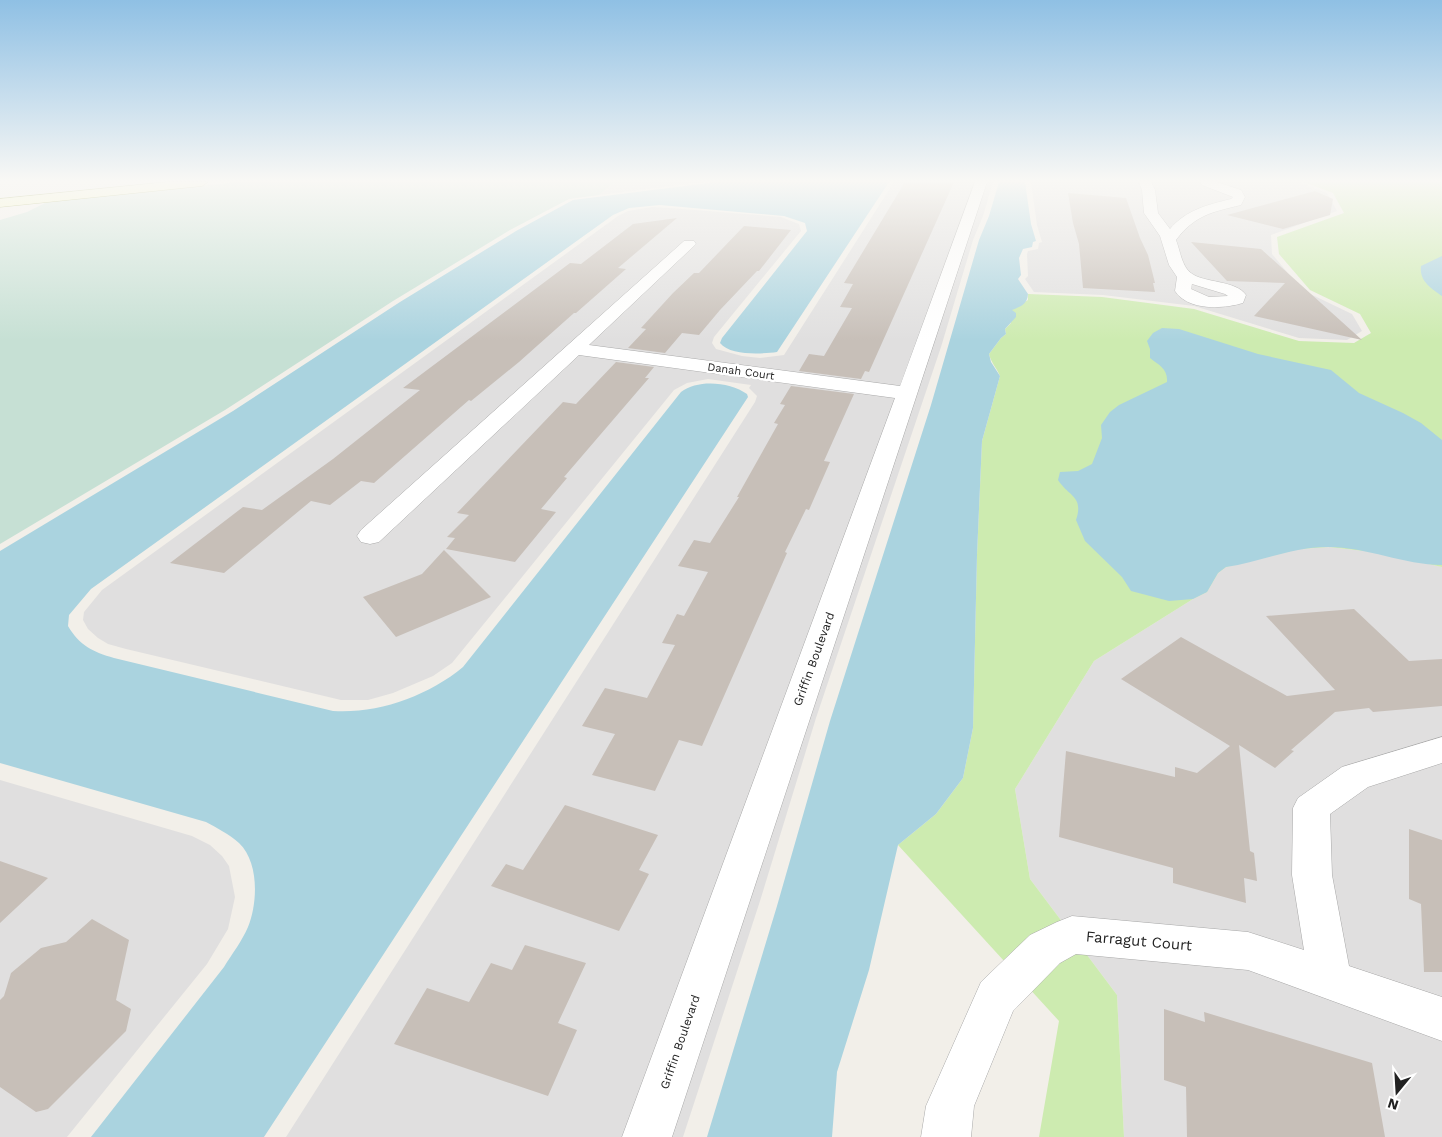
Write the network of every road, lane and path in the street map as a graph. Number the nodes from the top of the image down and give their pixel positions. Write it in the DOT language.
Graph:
graph roads {
  1 [pos="962,235"];
  2 [pos="1166,235"];
  3 [pos="1172,235"];
  4 [pos="1169,240"];
  5 [pos="689,244"];
  6 [pos="1185,277"];
  7 [pos="575,349"];
  8 [pos="907,393"];
  9 [pos="370,536"];
  10 [pos="1442,750"];
  11 [pos="1330,980"];
  12 [pos="1442,1019"];
  13 [pos="647,1137"];
  14 [pos="946,1137"];
  1 -- 8 [label="street, Griffin Boulevard"];
  2 -- 4 [label="street"];
  3 -- 4 [label="street"];
  4 -- 6 [label="street"];
  5 -- 7 [label="street"];
  7 -- 8 [label="street, Danah Court"];
  7 -- 9 [label="street"];
  8 -- 13 [label="street, Griffin Boulevard"];
  10 -- 11 [label="street"];
  11 -- 12 [label="street, Farragut Court"];
  11 -- 14 [label="street, Farragut Court"];
}
